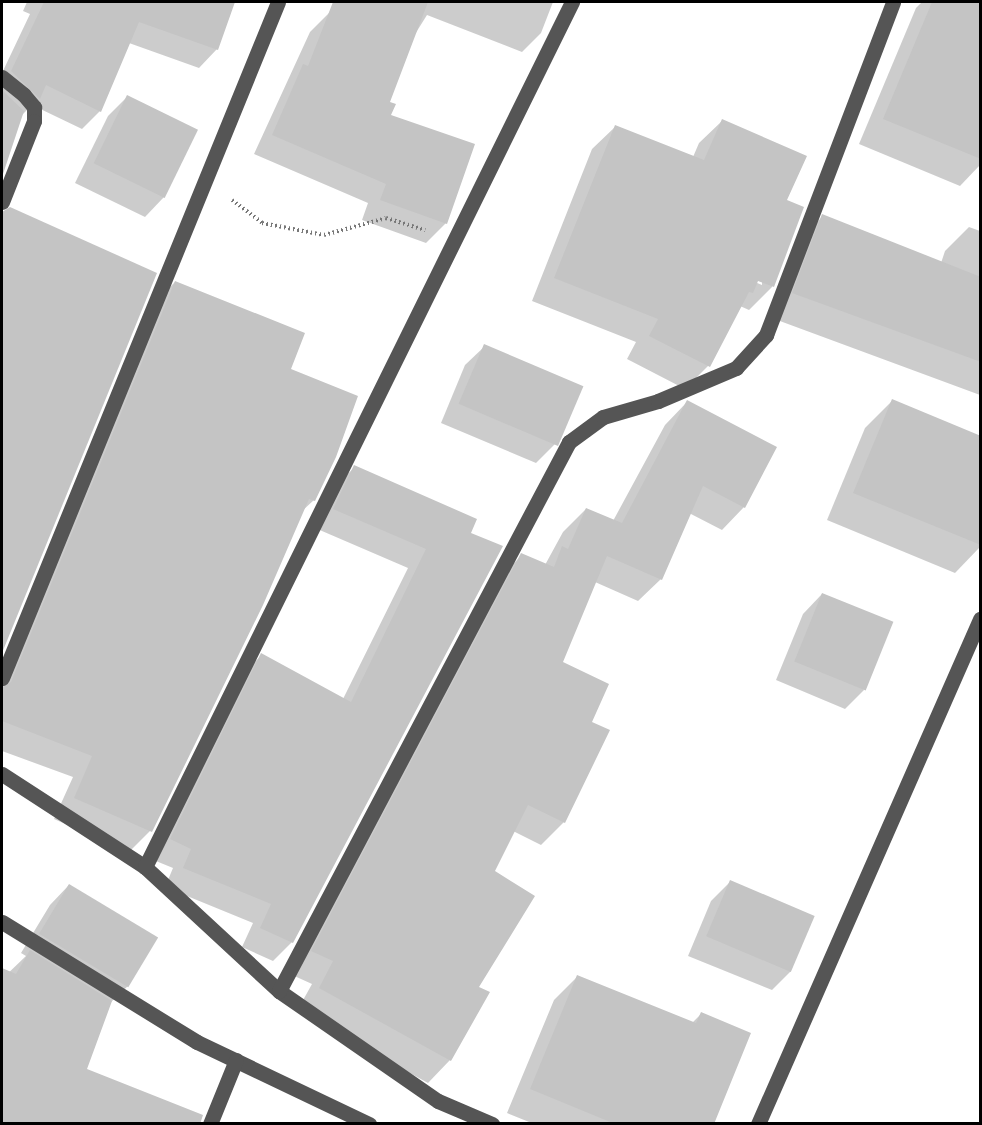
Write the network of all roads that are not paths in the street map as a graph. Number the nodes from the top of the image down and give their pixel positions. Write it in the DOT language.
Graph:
graph roads {
  1 [pos="278,2"];
  2 [pos="572,2"];
  3 [pos="894,2"];
  4 [pos="2,77"];
  5 [pos="2,202"];
  6 [pos="981,620"];
  7 [pos="2,678"];
  8 [pos="2,774"];
  9 [pos="145,867"];
  10 [pos="2,922"];
  11 [pos="279,991"];
  12 [pos="236,1060"];
  13 [pos="210,1124"];
  14 [pos="369,1124"];
  15 [pos="492,1124"];
  16 [pos="758,1124"];
  1 -- 7 [label="street"];
  2 -- 9 [label="street"];
  3 -- 11 [label="street"];
  4 -- 5 [label="street"];
  6 -- 16 [label="street"];
  8 -- 9 [label="street"];
  9 -- 11 [label="street"];
  10 -- 12 [label="street"];
  11 -- 15 [label="street"];
  12 -- 13 [label="street"];
  12 -- 14 [label="street"];
}
